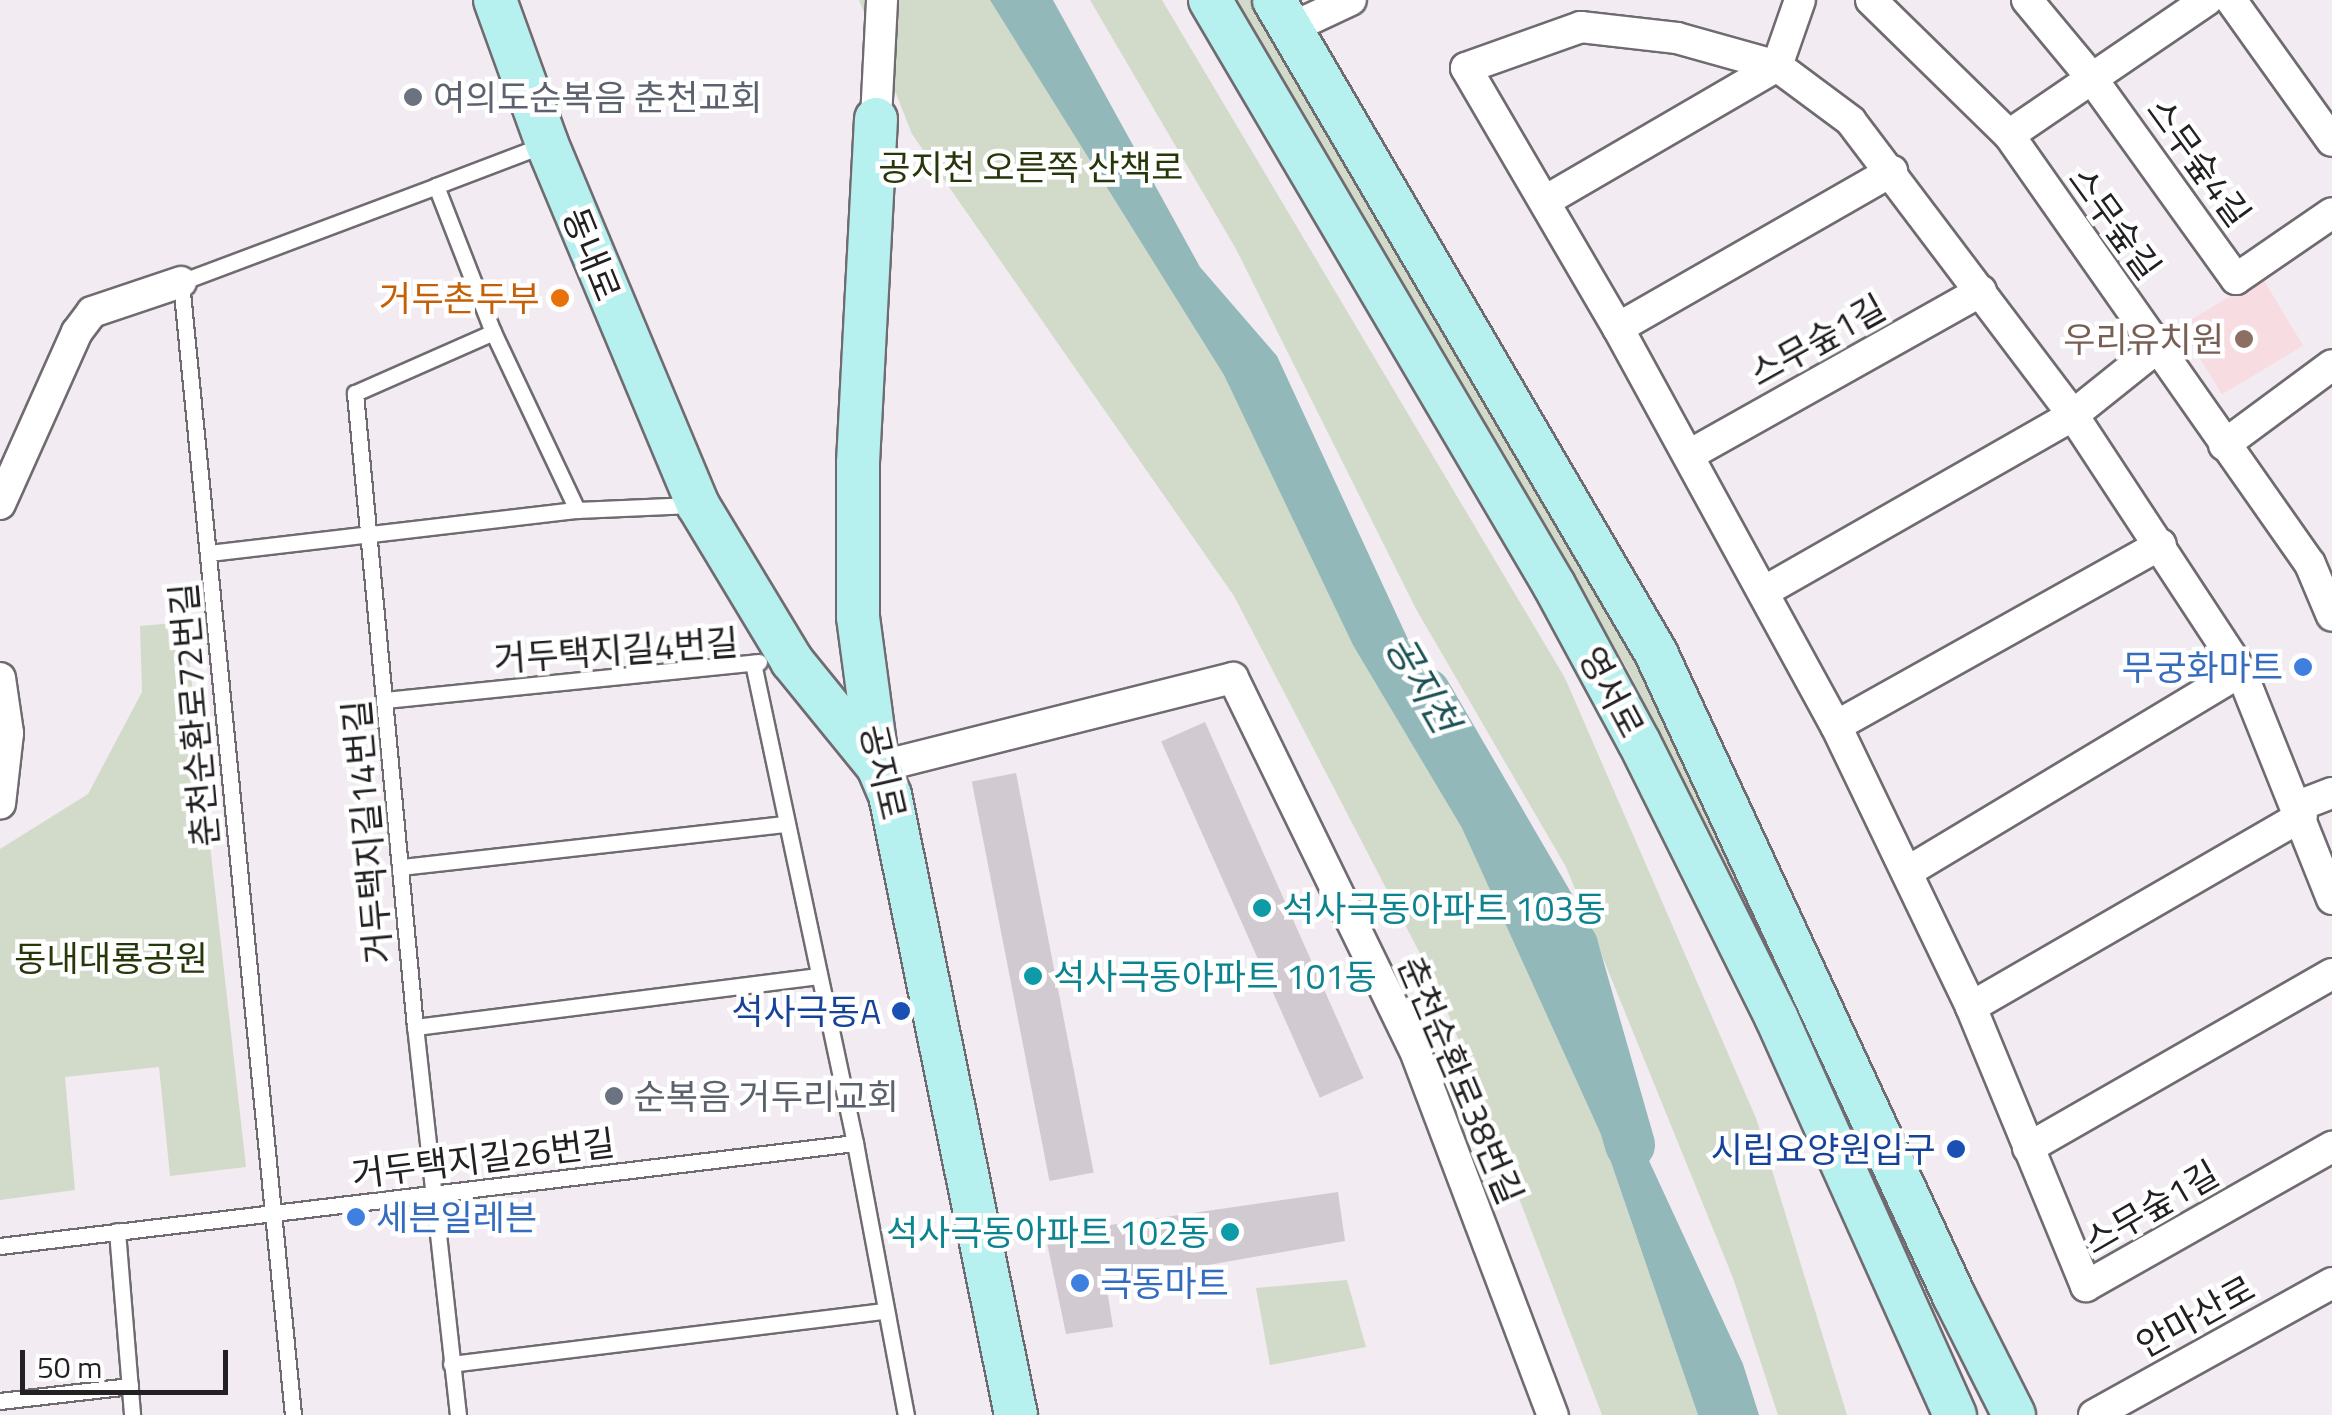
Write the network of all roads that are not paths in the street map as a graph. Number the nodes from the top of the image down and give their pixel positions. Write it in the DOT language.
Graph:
graph roads {
  1 [pos="494,0"];
  2 [pos="882,0"];
  3 [pos="1210,0"];
  4 [pos="1351,0"];
  5 [pos="1800,0"];
  6 [pos="1871,0"];
  7 [pos="2027,0"];
  8 [pos="2207,0"];
  9 [pos="2231,0"];
  10 [pos="1282,14"];
  11 [pos="1777,66"];
  12 [pos="2090,76"];
  13 [pos="876,119"];
  14 [pos="2009,136"];
  15 [pos="2332,141"];
  16 [pos="547,144"];
  17 [pos="1892,171"];
  18 [pos="436,186"];
  19 [pos="1546,200"];
  20 [pos="2332,213"];
  21 [pos="181,282"];
  22 [pos="1981,291"];
  23 [pos="1618,328"];
  24 [pos="494,332"];
  25 [pos="2158,348"];
  26 [pos="2332,365"];
  27 [pos="2073,415"];
  28 [pos="2224,445"];
  29 [pos="1689,455"];
  30 [pos="0,504"];
  31 [pos="698,504"];
  32 [pos="577,510"];
  33 [pos="367,533"];
  34 [pos="2161,544"];
  35 [pos="209,553"];
  36 [pos="2321,556"];
  37 [pos="1765,590"];
  38 [pos="2332,616"];
  39 [pos="772,662"];
  40 [pos="2241,670"];
  41 [pos="0,678"];
  42 [pos="385,700"];
  43 [pos="1836,726"];
  44 [pos="878,767"];
  45 [pos="2332,793"];
  46 [pos="0,804"];
  47 [pos="2300,811"];
  48 [pos="784,824"];
  49 [pos="401,867"];
  50 [pos="1907,872"];
  51 [pos="2332,899"];
  52 [pos="2332,974"];
  53 [pos="819,976"];
  54 [pos="1971,1006"];
  55 [pos="415,1026"];
  56 [pos="856,1143"];
  57 [pos="2332,1147"];
  58 [pos="2028,1148"];
  59 [pos="434,1195"];
  60 [pos="272,1211"];
  61 [pos="118,1231"];
  62 [pos="0,1246"];
  63 [pos="2332,1283"];
  64 [pos="1951,1289"];
  65 [pos="1902,1304"];
  66 [pos="883,1312"];
  67 [pos="451,1364"];
  68 [pos="130,1386"];
  69 [pos="0,1401"];
  70 [pos="132,1415"];
  71 [pos="293,1415"];
  72 [pos="458,1415"];
  73 [pos="906,1415"];
  74 [pos="1016,1415"];
  75 [pos="1553,1415"];
  76 [pos="1955,1415"];
  77 [pos="2014,1415"];
  78 [pos="2094,1415"];
  1 -- 16 [label="street, 동내로"];
  2 -- 13 [label="street"];
  3 -- 65 [label="street, 영서로"];
  4 -- 10 [label="street"];
  5 -- 11 [label="street"];
  6 -- 14 [label="street, 스무숲길"];
  7 -- 12 [label="street, 스무숲4길"];
  8 -- 12 [label="street"];
  9 -- 15 [label="street"];
  10 -- 64 [label="street, 영서로"];
  11 -- 17 [label="street, 스무숲1길"];
  11 -- 19 [label="street"];
  11 -- 19 [label="street, 스무숲1길"];
  12 -- 14 [label="street"];
  12 -- 20 [label="street, 스무숲4길"];
  13 -- 44 [label="street, 공지로"];
  14 -- 25 [label="street, 스무숲길"];
  16 -- 18 [label="lane"];
  16 -- 31 [label="street, 동내로"];
  17 -- 22 [label="street, 스무숲1길"];
  17 -- 23 [label="street"];
  18 -- 21 [label="lane"];
  18 -- 24 [label="lane"];
  19 -- 23 [label="street, 스무숲1길"];
  21 -- 30 [label="street"];
  21 -- 35 [label="lane, 춘천순환로72번길"];
  22 -- 27 [label="street, 스무숲1길"];
  22 -- 29 [label="street, 스무숲1길"];
  23 -- 29 [label="street, 스무숲1길"];
  24 -- 32 [label="lane"];
  24 -- 33 [label="lane, 거두택지길14번길"];
  25 -- 27 [label="street"];
  25 -- 28 [label="street, 스무숲길"];
  26 -- 28 [label="street"];
  27 -- 34 [label="street, 스무숲1길"];
  27 -- 37 [label="street"];
  28 -- 36 [label="street, 스무숲길"];
  29 -- 37 [label="street, 스무숲1길"];
  31 -- 32 [label="lane"];
  31 -- 39 [label="street, 동내로"];
  32 -- 33 [label="lane"];
  33 -- 35 [label="lane"];
  33 -- 42 [label="lane, 거두택지길14번길"];
  34 -- 40 [label="street, 스무숲1길"];
  34 -- 43 [label="street"];
  35 -- 60 [label="lane, 춘천순환로72번길"];
  36 -- 38 [label="street, 스무숲길"];
  37 -- 43 [label="street, 스무숲1길"];
  39 -- 42 [label="lane, 거두택지길4번길"];
  39 -- 44 [label="street, 동내로"];
  39 -- 48 [label="lane, 거두택지길4번길"];
  40 -- 47 [label="street, 스무숲1길"];
  40 -- 50 [label="street"];
  41 -- 46 [label="street"];
  42 -- 49 [label="lane, 거두택지길14번길"];
  43 -- 50 [label="street, 스무숲1길"];
  44 -- 74 [label="street, 공지로"];
  44 -- 75 [label="street, 춘천순환로38번길"];
  45 -- 47 [label="street"];
  47 -- 51 [label="street, 스무숲1길"];
  47 -- 54 [label="street"];
  48 -- 49 [label="lane"];
  48 -- 53 [label="lane, 거두택지길4번길"];
  49 -- 55 [label="lane, 거두택지길14번길"];
  50 -- 54 [label="street, 스무숲1길"];
  52 -- 58 [label="street"];
  53 -- 55 [label="lane"];
  53 -- 56 [label="lane, 거두택지길4번길"];
  54 -- 58 [label="street, 스무숲1길"];
  55 -- 59 [label="lane, 거두택지길14번길"];
  56 -- 59 [label="lane, 거두택지길26번길"];
  56 -- 66 [label="lane, 거두택지길4번길"];
  57 -- 58 [label="street, 스무숲1길"];
  59 -- 60 [label="lane, 거두택지길26번길"];
  59 -- 67 [label="lane, 거두택지길14번길"];
  60 -- 61 [label="lane, 거두택지길26번길"];
  60 -- 71 [label="lane, 춘천순환로72번길"];
  61 -- 62 [label="lane, 거두택지길26번길"];
  61 -- 68 [label="lane"];
  63 -- 78 [label="street, 안마산로"];
  64 -- 65 [label="street"];
  64 -- 77 [label="street, 영서로"];
  65 -- 76 [label="street, 영서로"];
  66 -- 67 [label="lane"];
  66 -- 73 [label="lane, 거두택지길4번길"];
  67 -- 72 [label="lane, 거두택지길14번길"];
  68 -- 69 [label="lane"];
  68 -- 70 [label="lane"];
}
